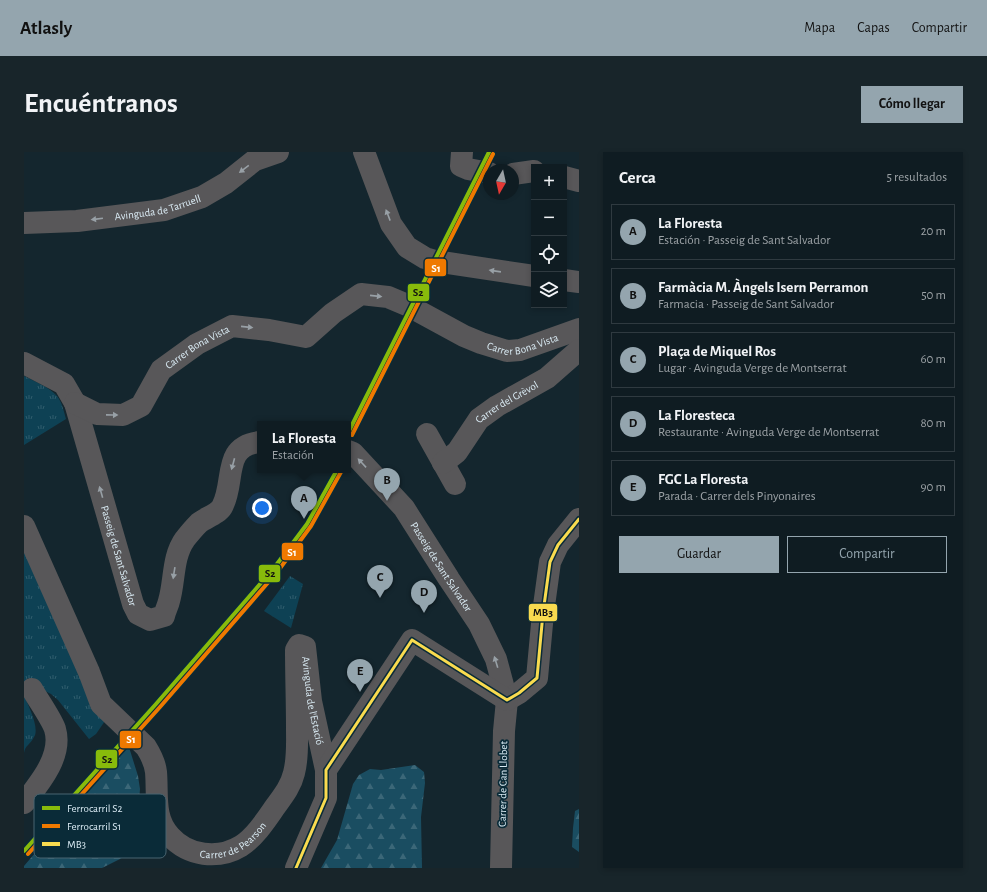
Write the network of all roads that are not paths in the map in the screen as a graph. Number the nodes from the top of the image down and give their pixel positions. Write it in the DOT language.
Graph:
graph roads {
  1 [pos="278,152"];
  2 [pos="364,152"];
  3 [pos="462,152"];
  4 [pos="531,171"];
  5 [pos="483,172"];
  6 [pos="519,173"];
  7 [pos="567,178"];
  8 [pos="579,181"];
  9 [pos="24,223"];
  10 [pos="531,276"];
  11 [pos="567,280"];
  12 [pos="579,282"];
  13 [pos="579,329"];
  14 [pos="579,350"];
  15 [pos="24,363"];
  16 [pos="76,403"];
  17 [pos="427,434"];
  18 [pos="257,443"];
  19 [pos="351,452"];
  20 [pos="443,463"];
  21 [pos="455,484"];
  22 [pos="579,519"];
  23 [pos="24,526"];
  24 [pos="305,647"];
  25 [pos="32,689"];
  26 [pos="507,700"];
  27 [pos="326,770"];
  28 [pos="157,794"];
  29 [pos="24,803"];
  30 [pos="166,831"];
  31 [pos="296,868"];
  32 [pos="501,868"];
  1 -- 9 [label="street, Avinguda de Tarruell, one-way"];
  10 -- 2 [label="street, one-way"];
  3 -- 5 [label="street"];
  4 -- 6 [label="street"];
  7 -- 8 [label="street"];
  11 -- 12 [label="street"];
  16 -- 13 [label="street, Carrer Bona Vista, one-way"];
  14 -- 20 [label="street, Carrer del Grèvol"];
  15 -- 16 [label="street"];
  18 -- 16 [label="street, Passeig de Sant Salvador, one-way"];
  17 -- 20 [label="street"];
  26 -- 19 [label="street, Passeig de Sant Salvador, one-way"];
  20 -- 21 [label="street"];
  22 -- 26 [label="street"];
  23 -- 28 [label="street, Carrer de Pearson"];
  24 -- 27 [label="street, Avinguda de l'Estació"];
  24 -- 30 [label="street, Carrer de Pearson"];
  25 -- 29 [label="street"];
  26 -- 27 [label="street"];
  26 -- 32 [label="street, Carrer de Can Llobet"];
  27 -- 31 [label="street, Avinguda de l'Estació"];
}
